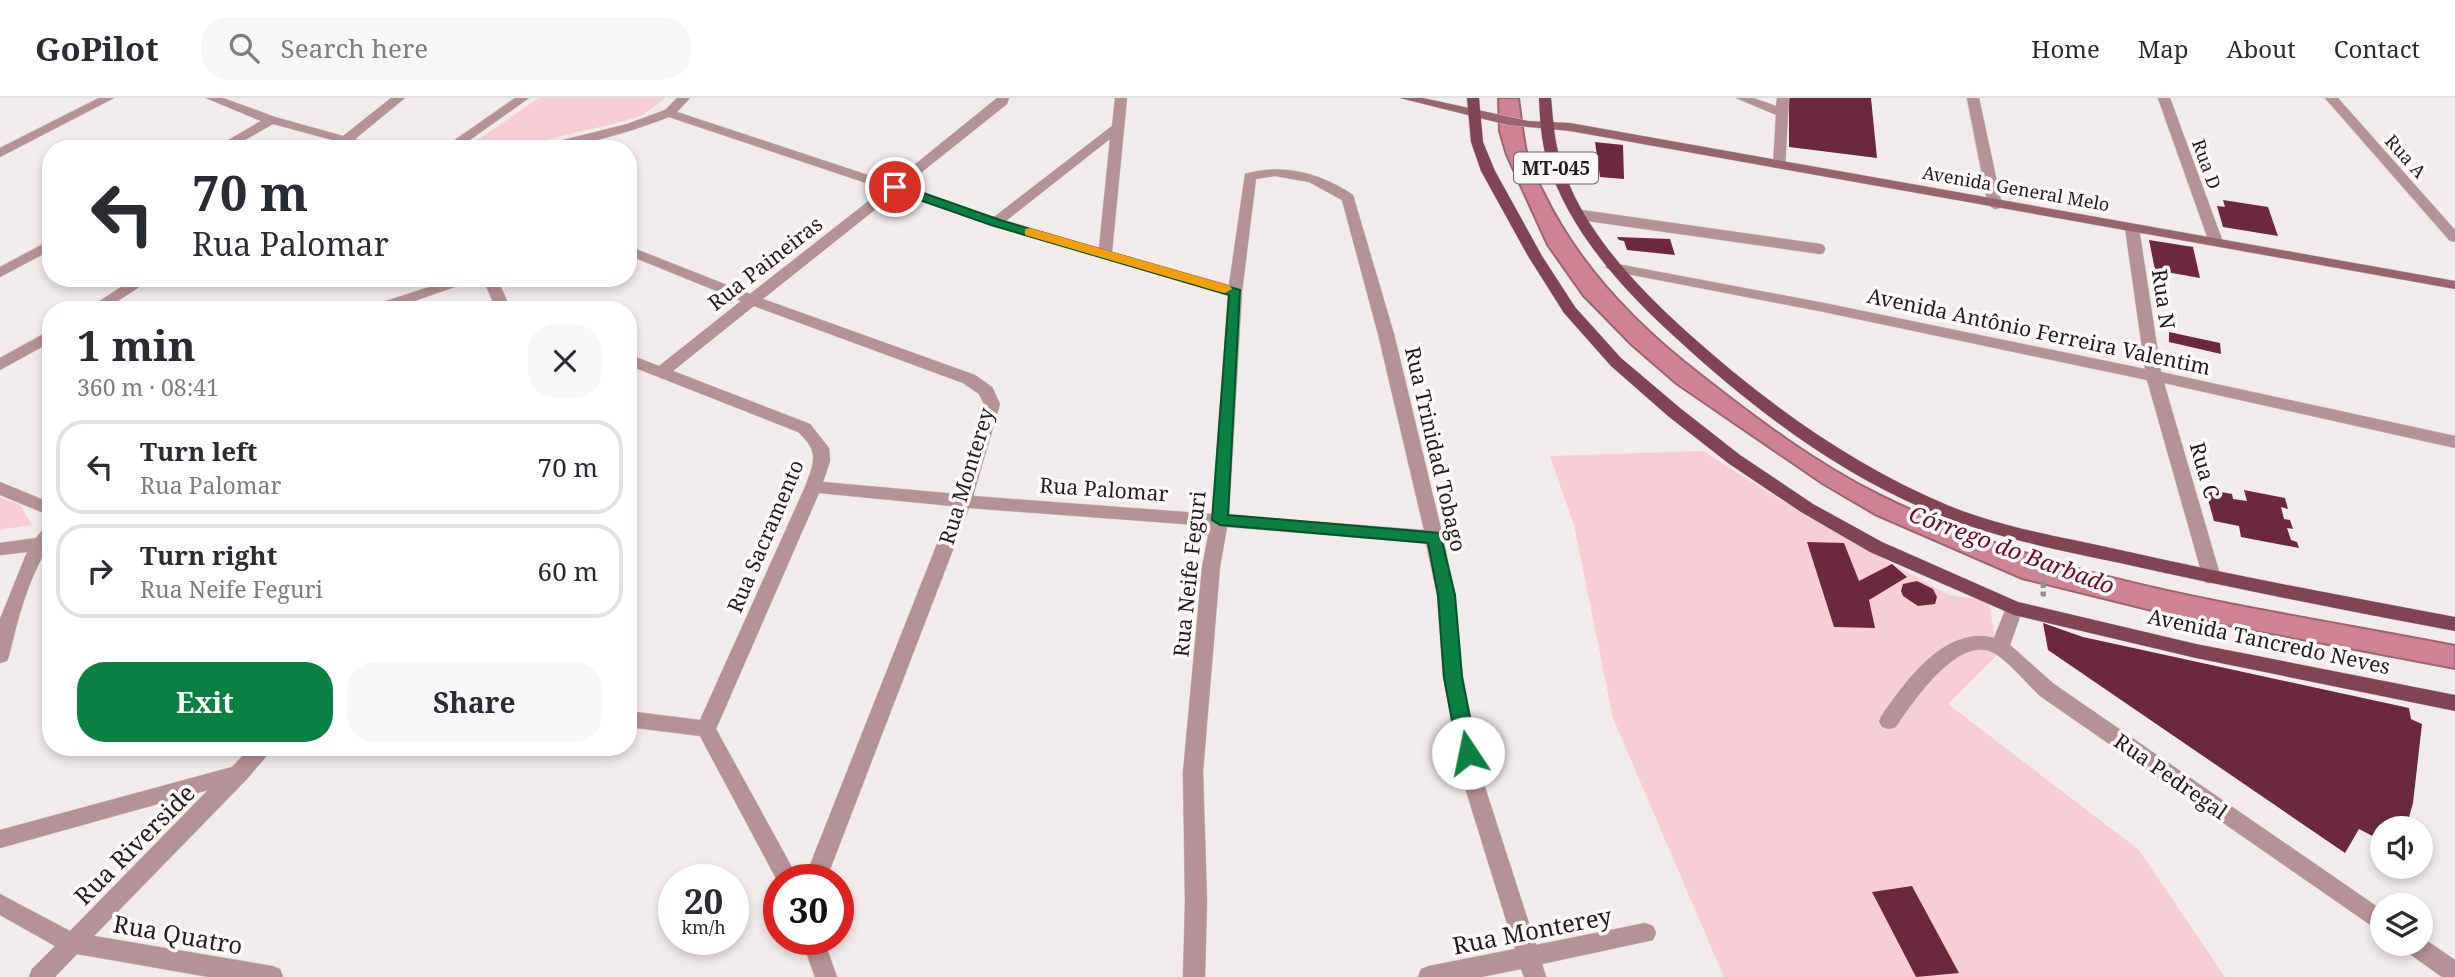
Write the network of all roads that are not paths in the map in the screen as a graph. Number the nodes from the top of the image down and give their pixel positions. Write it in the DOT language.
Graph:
graph roads {
  1 [pos="108,98"];
  2 [pos="212,98"];
  3 [pos="399,98"];
  4 [pos="523,98"];
  5 [pos="684,98"];
  6 [pos="1003,98"];
  7 [pos="1121,98"];
  8 [pos="1406,98"];
  9 [pos="1545,98"];
  10 [pos="1742,98"];
  11 [pos="1783,98"];
  12 [pos="1973,98"];
  13 [pos="2164,98"];
  14 [pos="2331,98"];
  15 [pos="1479,108"];
  16 [pos="669,113"];
  17 [pos="1783,113"];
  18 [pos="271,120"];
  19 [pos="1540,120"];
  20 [pos="1118,127"];
  21 [pos="346,138"];
  22 [pos="235,140"];
  23 [pos="352,140"];
  24 [pos="461,140"];
  25 [pos="573,140"];
  26 [pos="0,153"];
  27 [pos="1780,165"];
  28 [pos="1250,177"];
  29 [pos="895,187"];
  30 [pos="1995,205"];
  31 [pos="1581,215"];
  32 [pos="996,222"];
  33 [pos="2132,228"];
  34 [pos="2455,237"];
  35 [pos="2216,242"];
  36 [pos="42,249"];
  37 [pos="1819,249"];
  38 [pos="1105,253"];
  39 [pos="637,254"];
  40 [pos="1612,267"];
  41 [pos="0,273"];
  42 [pos="2455,285"];
  43 [pos="131,287"];
  44 [pos="445,287"];
  45 [pos="1235,292"];
  46 [pos="752,300"];
  47 [pos="108,301"];
  48 [pos="401,301"];
  49 [pos="42,340"];
  50 [pos="637,363"];
  51 [pos="0,365"];
  52 [pos="660,373"];
  53 [pos="2154,375"];
  54 [pos="2455,442"];
  55 [pos="813,486"];
  56 [pos="0,488"];
  57 [pos="962,501"];
  58 [pos="42,506"];
  59 [pos="1220,520"];
  60 [pos="1434,537"];
  61 [pos="42,540"];
  62 [pos="42,547"];
  63 [pos="0,549"];
  64 [pos="2212,578"];
  65 [pos="2014,608"];
  66 [pos="2455,624"];
  67 [pos="2000,647"];
  68 [pos="0,656"];
  69 [pos="2455,703"];
  70 [pos="637,720"];
  71 [pos="1889,721"];
  72 [pos="706,729"];
  73 [pos="256,756"];
  74 [pos="243,772"];
  75 [pos="0,839"];
  76 [pos="779,864"];
  77 [pos="821,864"];
  78 [pos="0,904"];
  79 [pos="2370,915"];
  80 [pos="1645,933"];
  81 [pos="71,943"];
  82 [pos="818,955"];
  83 [pos="2430,956"];
  84 [pos="1532,968"];
  85 [pos="2455,974"];
  86 [pos="40,977"];
  87 [pos="272,977"];
  88 [pos="826,977"];
  89 [pos="1194,977"];
  90 [pos="1429,977"];
  1 -- 26 [label="street"];
  2 -- 18 [label="street"];
  3 -- 21 [label="street"];
  4 -- 24 [label="street"];
  5 -- 16 [label="street"];
  6 -- 29 [label="street, Rua Paineiras"];
  7 -- 20 [label="street"];
  8 -- 15 [label="main road, Avenida General Melo"];
  9 -- 19 [label="main road, MT-045"];
  10 -- 17 [label="street"];
  11 -- 17 [label="street"];
  12 -- 30 [label="street"];
  13 -- 35 [label="street, Rua D"];
  14 -- 34 [label="street, Rua A"];
  15 -- 19 [label="main road, Avenida General Melo"];
  15 -- 65 [label="main road, Avenida Tancredo Neves / MT-045"];
  16 -- 25 [label="street"];
  16 -- 29 [label="street"];
  17 -- 27 [label="street"];
  18 -- 21 [label="street"];
  18 -- 22 [label="street"];
  19 -- 27 [label="main road, Avenida General Melo"];
  19 -- 31 [label="main road, MT-045"];
  20 -- 32 [label="street"];
  20 -- 38 [label="street"];
  21 -- 23 [label="street"];
  27 -- 30 [label="main road, Avenida General Melo"];
  28 -- 45 [label="street, Rua Neife Feguri"];
  28 -- 60 [label="street, Rua Trinidad Tobago"];
  29 -- 32 [label="street"];
  29 -- 46 [label="street, Rua Paineiras"];
  30 -- 33 [label="main road, Avenida General Melo"];
  31 -- 37 [label="lane"];
  31 -- 40 [label="main road, MT-045"];
  32 -- 38 [label="street"];
  33 -- 35 [label="main road, Avenida General Melo"];
  33 -- 53 [label="street, Rua N"];
  35 -- 42 [label="main road, Avenida General Melo"];
  36 -- 41 [label="street"];
  38 -- 45 [label="street"];
  39 -- 46 [label="street, Rua Monterey"];
  40 -- 53 [label="street, Avenida Antônio Ferreira Valentim"];
  40 -- 64 [label="main road, MT-045"];
  43 -- 47 [label="street"];
  44 -- 48 [label="street"];
  45 -- 59 [label="street, Rua Neife Feguri"];
  46 -- 52 [label="street, Rua Paineiras"];
  46 -- 57 [label="street, Rua Monterey"];
  49 -- 51 [label="street"];
  50 -- 52 [label="street, Rua Sacramento"];
  52 -- 55 [label="street, Rua Sacramento"];
  53 -- 54 [label="street, Avenida Antônio Ferreira Valentim"];
  53 -- 64 [label="street, Rua C"];
  55 -- 57 [label="street, Rua Palomar"];
  55 -- 72 [label="street, Rua Sacramento"];
  56 -- 58 [label="street"];
  57 -- 59 [label="street, Rua Palomar"];
  57 -- 77 [label="street, Rua Monterey"];
  59 -- 60 [label="street, Rua Palomar"];
  59 -- 89 [label="street, Rua Neife Feguri"];
  60 -- 84 [label="street, Rua Trinidad Tobago"];
  61 -- 63 [label="street"];
  62 -- 68 [label="street"];
  64 -- 66 [label="main road, MT-045"];
  65 -- 67 [label="street"];
  65 -- 69 [label="main road, Avenida Tancredo Neves / MT-045"];
  67 -- 71 [label="street"];
  67 -- 79 [label="street, Rua Pedregal"];
  70 -- 72 [label="street"];
  72 -- 76 [label="street"];
  73 -- 74 [label="street, Rua Riverside"];
  74 -- 75 [label="street"];
  74 -- 81 [label="street, Rua Riverside"];
  78 -- 81 [label="street, Rua Quatro"];
  80 -- 84 [label="street, Rua Monterey"];
  81 -- 86 [label="street, Rua Riverside"];
  81 -- 87 [label="street, Rua Quatro"];
  82 -- 88 [label="street"];
  83 -- 85 [label="street"];
  84 -- 90 [label="street, Rua Monterey"];
}
